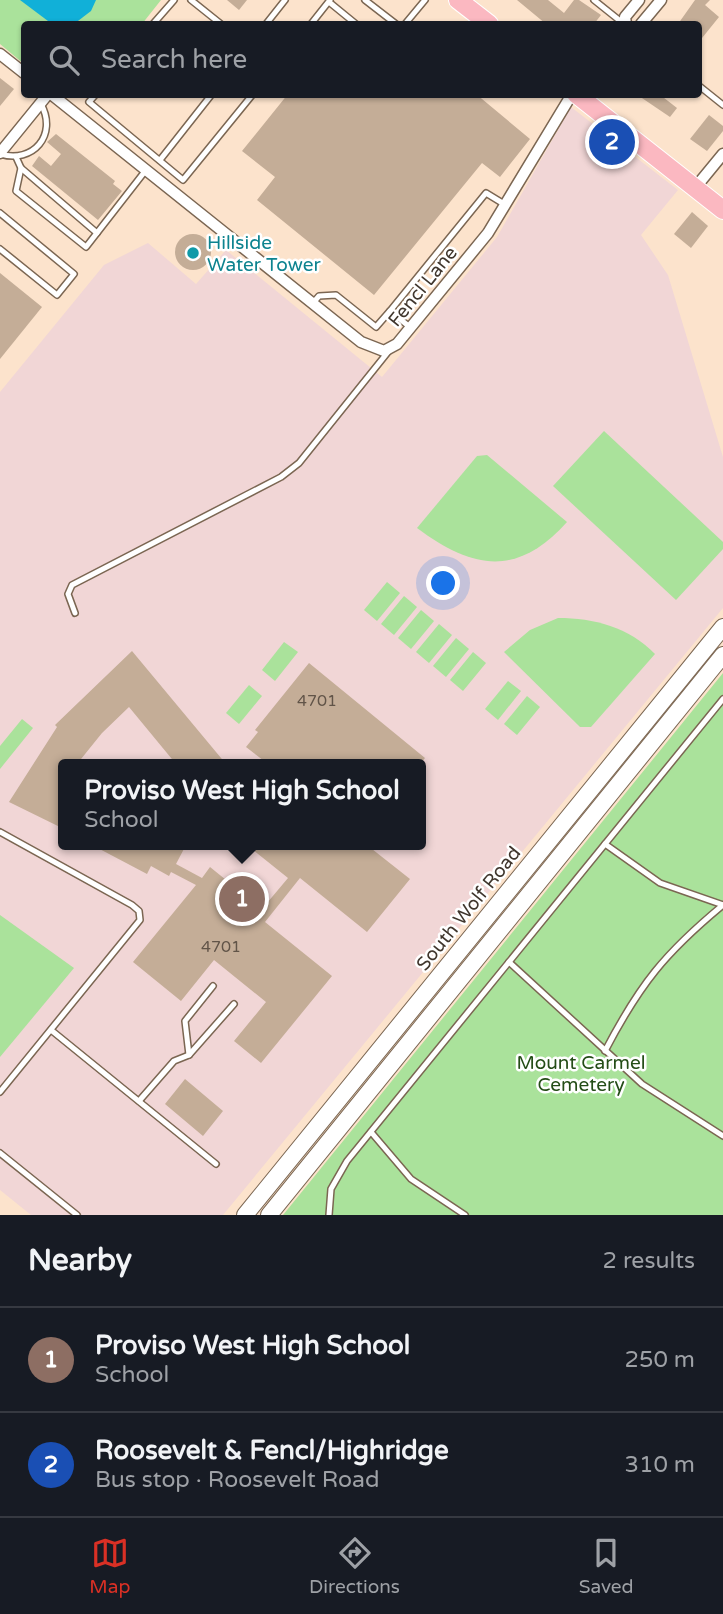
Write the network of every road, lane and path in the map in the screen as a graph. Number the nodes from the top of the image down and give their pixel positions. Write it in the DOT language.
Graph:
graph roads {
  1 [pos="174,0"];
  2 [pos="191,0"];
  3 [pos="285,0"];
  4 [pos="365,0"];
  5 [pos="425,0"];
  6 [pos="458,0"];
  7 [pos="594,0"];
  8 [pos="639,0"];
  9 [pos="661,0"];
  10 [pos="330,1"];
  11 [pos="156,21"];
  12 [pos="217,21"];
  13 [pos="268,21"];
  14 [pos="313,21"];
  15 [pos="353,21"];
  16 [pos="392,21"];
  17 [pos="408,21"];
  18 [pos="485,21"];
  19 [pos="621,21"];
  20 [pos="625,21"];
  21 [pos="644,21"];
  22 [pos="0,54"];
  23 [pos="21,71"];
  24 [pos="702,88"];
  25 [pos="45,98"];
  26 [pos="46,98"];
  27 [pos="47,98"];
  28 [pos="92,98"];
  29 [pos="209,98"];
  30 [pos="250,98"];
  31 [pos="572,98"];
  32 [pos="579,98"];
  33 [pos="723,105"];
  34 [pos="0,154"];
  35 [pos="16,157"];
  36 [pos="722,157"];
  37 [pos="160,160"];
  38 [pos="21,168"];
  39 [pos="146,170"];
  40 [pos="695,188"];
  41 [pos="506,205"];
  42 [pos="723,210"];
  43 [pos="0,213"];
  44 [pos="97,233"];
  45 [pos="0,249"];
  46 [pos="313,304"];
  47 [pos="390,312"];
  48 [pos="411,328"];
  49 [pos="390,349"];
  50 [pos="75,613"];
  51 [pos="723,627"];
  52 [pos="723,656"];
  53 [pos="723,699"];
  54 [pos="0,832"];
  55 [pos="605,844"];
  56 [pos="723,905"];
  57 [pos="509,962"];
  58 [pos="213,986"];
  59 [pos="234,1004"];
  60 [pos="51,1030"];
  61 [pos="605,1051"];
  62 [pos="189,1055"];
  63 [pos="0,1092"];
  64 [pos="139,1101"];
  65 [pos="371,1132"];
  66 [pos="723,1136"];
  67 [pos="0,1153"];
  68 [pos="216,1164"];
  69 [pos="77,1215"];
  70 [pos="245,1215"];
  71 [pos="269,1215"];
  72 [pos="329,1215"];
  73 [pos="465,1215"];
  1 -- 11 [label="lane"];
  2 -- 12 [label="lane"];
  3 -- 13 [label="lane"];
  4 -- 16 [label="lane"];
  5 -- 17 [label="lane"];
  6 -- 18 [label="main road"];
  7 -- 19 [label="lane"];
  8 -- 20 [label="street"];
  9 -- 21 [label="street"];
  10 -- 14 [label="lane"];
  10 -- 15 [label="lane"];
  22 -- 23 [label="street"];
  24 -- 33 [label="lane"];
  25 -- 34 [label="street"];
  26 -- 35 [label="lane"];
  27 -- 39 [label="street, Fencl Lane"];
  28 -- 37 [label="lane"];
  29 -- 37 [label="lane"];
  30 -- 37 [label="lane"];
  31 -- 41 [label="street, Fencl Lane"];
  32 -- 40 [label="main road"];
  34 -- 35 [label="lane"];
  35 -- 38 [label="lane"];
  36 -- 40 [label="street"];
  38 -- 44 [label="lane"];
  38 -- 44 [label="lane"];
  39 -- 44 [label="lane"];
  39 -- 46 [label="street, Fencl Lane"];
  40 -- 42 [label="main road"];
  41 -- 47 [label="lane"];
  41 -- 48 [label="street, Fencl Lane"];
  43 -- 45 [label="lane"];
  46 -- 47 [label="lane"];
  46 -- 49 [label="street, Fencl Lane"];
  47 -- 48 [label="lane"];
  48 -- 49 [label="street, Fencl Lane"];
  49 -- 50 [label="lane"];
  51 -- 70 [label="main road, South Wolf Road"];
  52 -- 71 [label="main road, South Wolf Road"];
  53 -- 55 [label="lane"];
  54 -- 60 [label="lane"];
  55 -- 56 [label="lane"];
  55 -- 57 [label="lane"];
  56 -- 61 [label="lane"];
  57 -- 61 [label="lane"];
  57 -- 65 [label="lane"];
  58 -- 62 [label="lane"];
  59 -- 62 [label="lane"];
  60 -- 63 [label="lane"];
  60 -- 64 [label="lane"];
  61 -- 66 [label="lane"];
  62 -- 64 [label="lane"];
  64 -- 68 [label="lane"];
  65 -- 72 [label="lane"];
  65 -- 73 [label="lane"];
  67 -- 69 [label="lane"];
}
